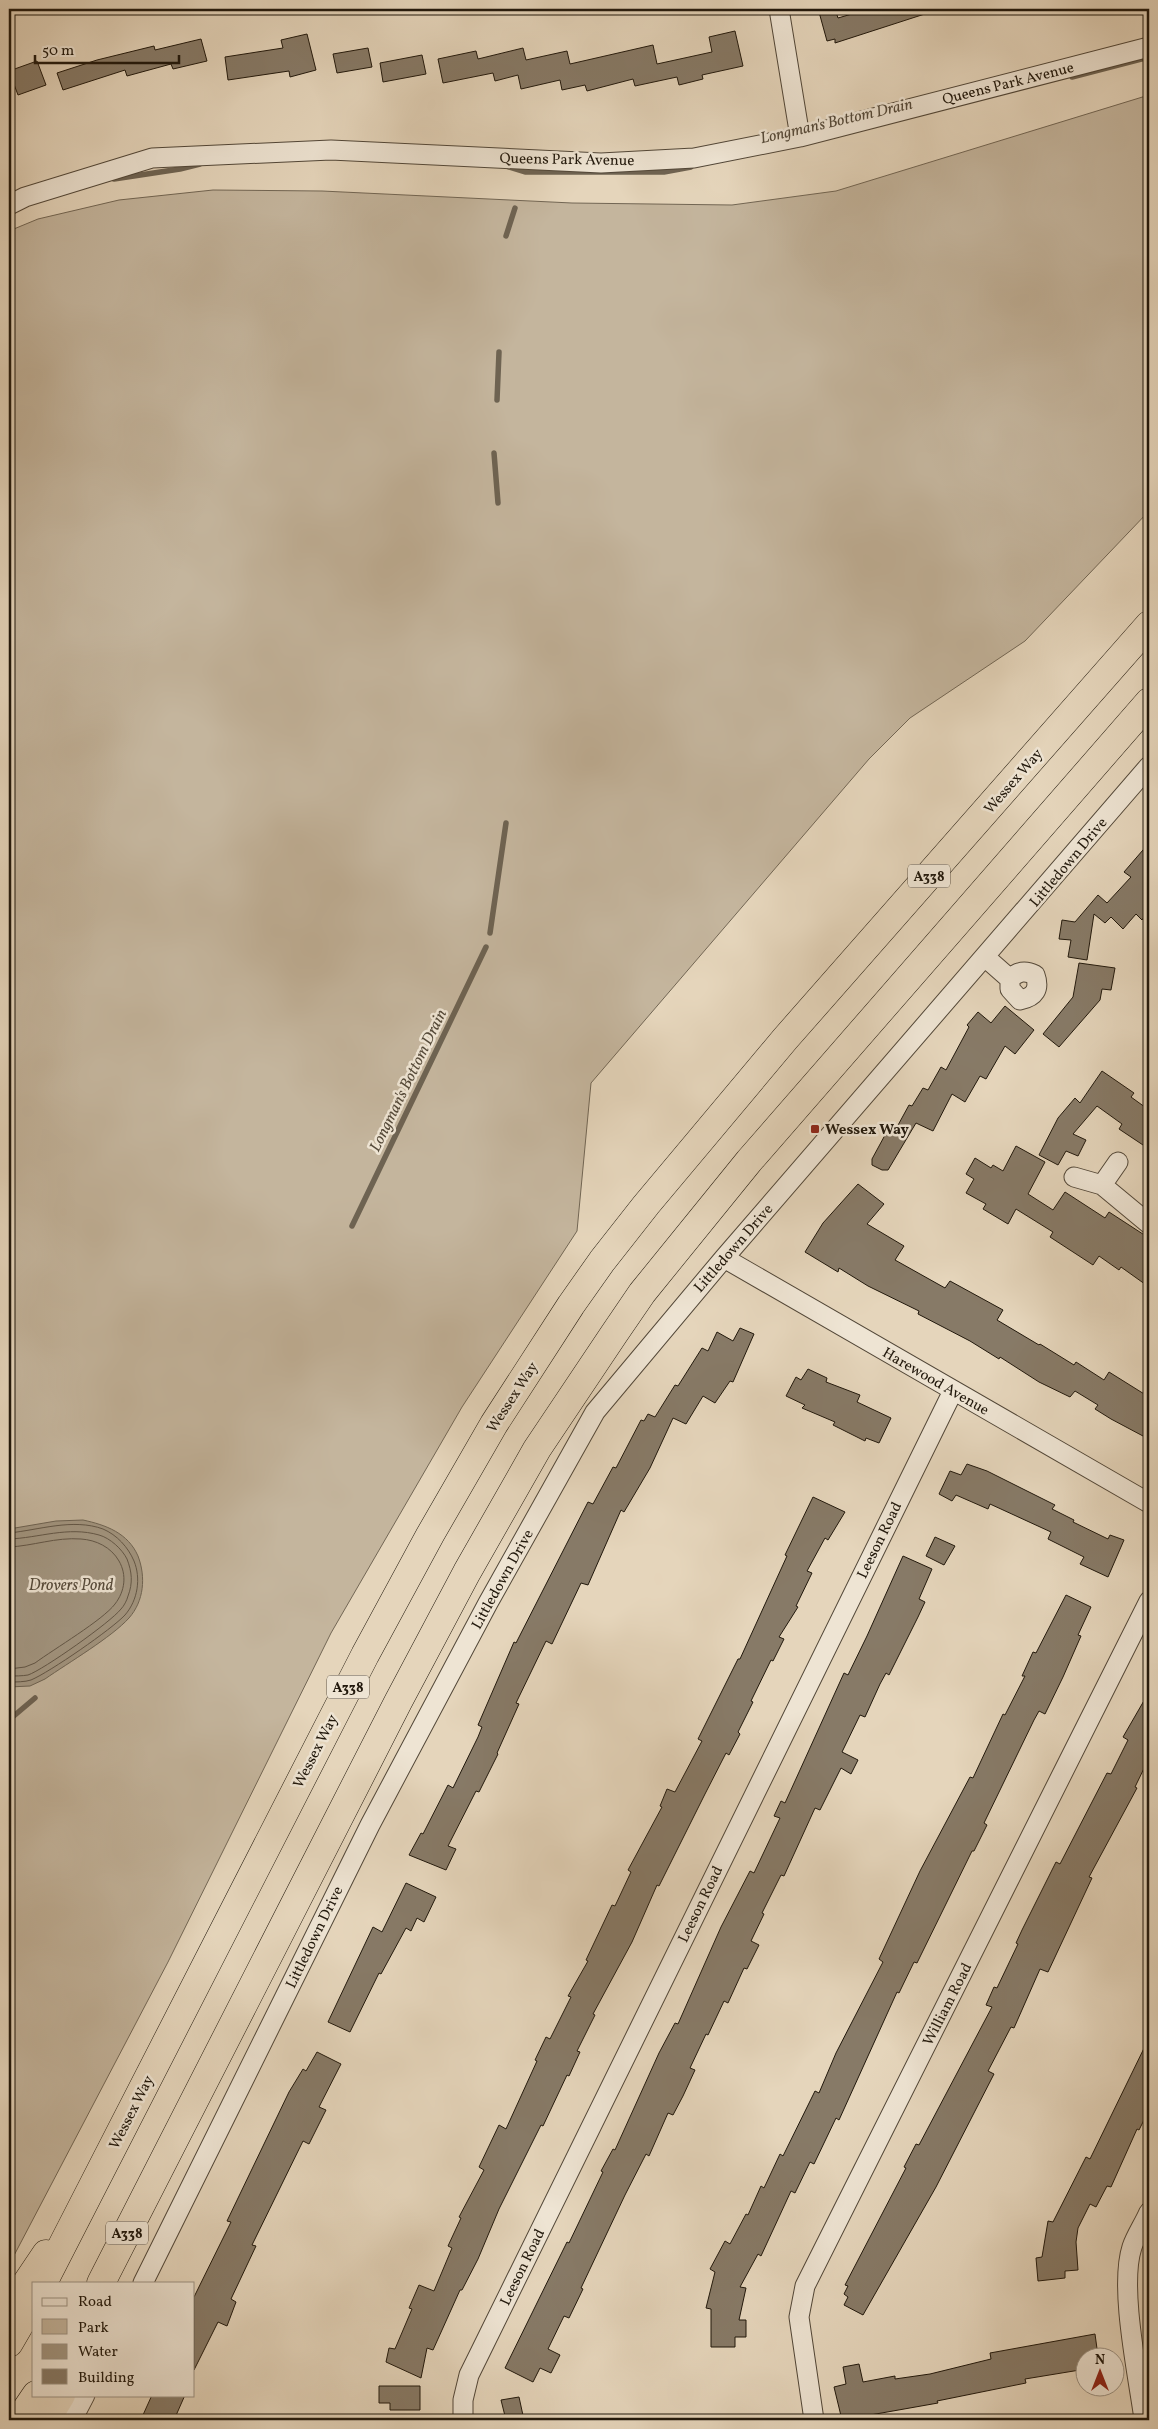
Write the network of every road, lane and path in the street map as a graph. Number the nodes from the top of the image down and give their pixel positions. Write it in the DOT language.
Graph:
graph roads {
  1 [pos="779,9"];
  2 [pos="1149,47"];
  3 [pos="800,137"];
  4 [pos="9,205"];
  5 [pos="1149,625"];
  6 [pos="1149,702"];
  7 [pos="1149,766"];
  8 [pos="986,957"];
  9 [pos="1010,979"];
  10 [pos="1118,1162"];
  11 [pos="1074,1177"];
  12 [pos="1102,1185"];
  13 [pos="1149,1224"];
  14 [pos="724,1258"];
  15 [pos="952,1391"];
  16 [pos="1149,1503"];
  17 [pos="1149,1601"];
  18 [pos="99,2175"];
  19 [pos="153,2183"];
  20 [pos="1149,2212"];
  21 [pos="44,2282"];
  22 [pos="102,2282"];
  23 [pos="118,2282"];
  24 [pos="143,2282"];
  25 [pos="32,2303"];
  26 [pos="9,2309"];
  27 [pos="9,2343"];
  28 [pos="35,2396"];
  29 [pos="60,2396"];
  30 [pos="84,2396"];
  31 [pos="1144,2419"];
  32 [pos="19,2420"];
  33 [pos="46,2420"];
  34 [pos="72,2420"];
  35 [pos="463,2420"];
  36 [pos="814,2420"];
  1 -- 3 [label="street"];
  2 -- 3 [label="street, Queens Park Avenue"];
  3 -- 4 [label="street, Queens Park Avenue"];
  5 -- 18 [label="highway, Wessex Way / A338"];
  6 -- 19 [label="highway, A338"];
  7 -- 8 [label="street, Littledown Drive"];
  8 -- 9 [label="street"];
  8 -- 14 [label="street, Littledown Drive"];
  10 -- 12 [label="street"];
  11 -- 12 [label="street"];
  12 -- 13 [label="street"];
  14 -- 15 [label="street, Harewood Avenue"];
  14 -- 24 [label="street, Littledown Drive"];
  15 -- 16 [label="street, Harewood Avenue"];
  15 -- 35 [label="street, Leeson Road"];
  17 -- 36 [label="street, William Road"];
  18 -- 21 [label="highway, Wessex Way / A338"];
  18 -- 26 [label="highway"];
  19 -- 22 [label="highway, A338"];
  19 -- 23 [label="highway"];
  20 -- 31 [label="street"];
  25 -- 27 [label="highway"];
  28 -- 32 [label="highway"];
  29 -- 33 [label="highway"];
  30 -- 34 [label="street"];
}
